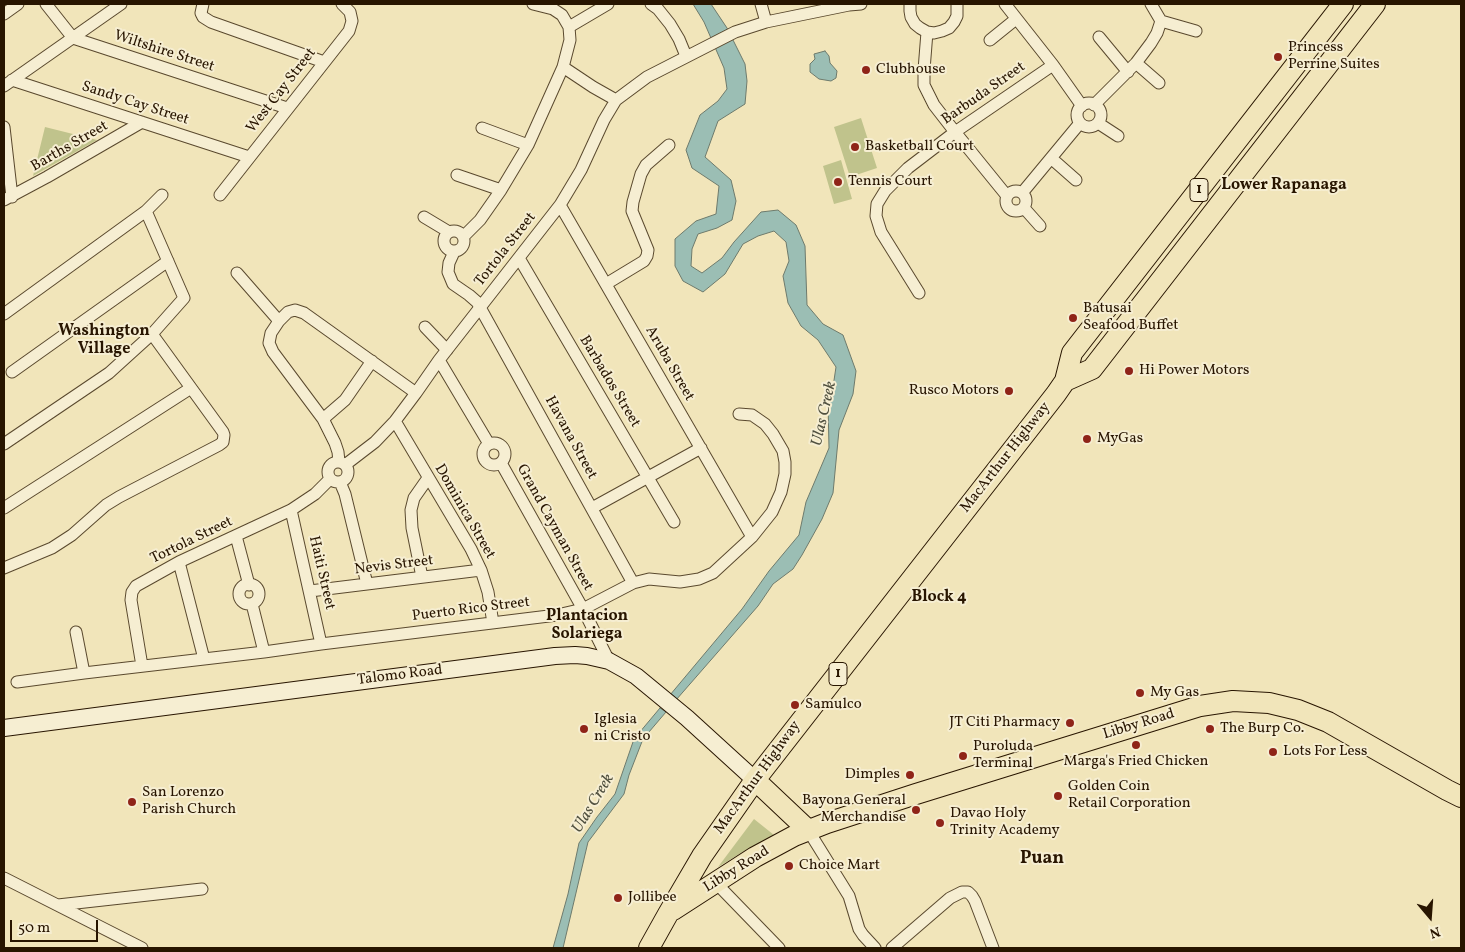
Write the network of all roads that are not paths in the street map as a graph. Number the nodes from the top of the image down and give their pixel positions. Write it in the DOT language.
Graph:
graph roads {
  1 [pos="18,4"];
  2 [pos="46,4"];
  3 [pos="121,4"];
  4 [pos="203,4"];
  5 [pos="342,4"];
  6 [pos="533,4"];
  7 [pos="608,4"];
  8 [pos="651,4"];
  9 [pos="761,4"];
  10 [pos="853,4"];
  11 [pos="910,4"];
  12 [pos="957,4"];
  13 [pos="1005,4"];
  14 [pos="1151,4"];
  15 [pos="1343,4"];
  16 [pos="1375,4"];
  17 [pos="4,14"];
  18 [pos="1016,18"];
  19 [pos="1161,21"];
  20 [pos="766,22"];
  21 [pos="569,27"];
  22 [pos="1196,31"];
  23 [pos="927,32"];
  24 [pos="1099,37"];
  25 [pos="74,38"];
  26 [pos="990,40"];
  27 [pos="686,56"];
  28 [pos="324,62"];
  29 [pos="1136,63"];
  30 [pos="1053,65"];
  31 [pos="563,67"];
  32 [pos="1128,72"];
  33 [pos="8,83"];
  34 [pos="1159,83"];
  35 [pos="616,100"];
  36 [pos="1094,105"];
  37 [pos="1082,106"];
  38 [pos="288,108"];
  39 [pos="142,122"];
  40 [pos="1080,123"];
  41 [pos="1098,123"];
  42 [pos="4,127"];
  43 [pos="482,128"];
  44 [pos="955,132"];
  45 [pos="1118,136"];
  46 [pos="528,145"];
  47 [pos="669,145"];
  48 [pos="249,157"];
  49 [pos="1051,158"];
  50 [pos="457,175"];
  51 [pos="1076,180"];
  52 [pos="500,190"];
  53 [pos="1022,193"];
  54 [pos="162,195"];
  55 [pos="220,195"];
  56 [pos="1008,196"];
  57 [pos="8,198"];
  58 [pos="560,205"];
  59 [pos="1024,208"];
  60 [pos="146,211"];
  61 [pos="424,217"];
  62 [pos="1040,226"];
  63 [pos="449,232"];
  64 [pos="464,236"];
  65 [pos="454,252"];
  66 [pos="518,258"];
  67 [pos="168,261"];
  68 [pos="237,273"];
  69 [pos="606,284"];
  70 [pos="919,293"];
  71 [pos="480,308"];
  72 [pos="4,314"];
  73 [pos="279,321"];
  74 [pos="425,327"];
  75 [pos="152,334"];
  76 [pos="446,350"];
  77 [pos="439,360"];
  78 [pos="372,361"];
  79 [pos="12,372"];
  80 [pos="1065,381"];
  81 [pos="191,388"];
  82 [pos="416,393"];
  83 [pos="739,414"];
  84 [pos="323,419"];
  85 [pos="395,421"];
  86 [pos="4,444"];
  87 [pos="701,448"];
  88 [pos="342,464"];
  89 [pos="648,477"];
  90 [pos="428,478"];
  91 [pos="335,481"];
  92 [pos="4,508"];
  93 [pos="592,508"];
  94 [pos="291,510"];
  95 [pos="674,522"];
  96 [pos="236,536"];
  97 [pos="752,537"];
  98 [pos="179,562"];
  99 [pos="4,568"];
  100 [pos="481,570"];
  101 [pos="422,577"];
  102 [pos="633,583"];
  103 [pos="367,584"];
  104 [pos="310,591"];
  105 [pos="582,609"];
  106 [pos="493,623"];
  107 [pos="76,632"];
  108 [pos="321,644"];
  109 [pos="264,652"];
  110 [pos="204,659"];
  111 [pos="609,661"];
  112 [pos="142,666"];
  113 [pos="84,672"];
  114 [pos="17,682"];
  115 [pos="4,728"];
  116 [pos="755,780"];
  117 [pos="1461,796"];
  118 [pos="808,830"];
  119 [pos="4,878"];
  120 [pos="715,882"];
  121 [pos="202,890"];
  122 [pos="56,905"];
  123 [pos="668,914"];
  124 [pos="991,947"];
  125 [pos="142,948"];
  126 [pos="649,948"];
  127 [pos="779,948"];
  128 [pos="875,948"];
  129 [pos="892,948"];
  1 -- 17 [label="street"];
  2 -- 25 [label="street"];
  3 -- 25 [label="street"];
  4 -- 28 [label="street"];
  5 -- 28 [label="street, West Cay Street"];
  6 -- 21 [label="street"];
  7 -- 21 [label="street"];
  8 -- 27 [label="street"];
  9 -- 20 [label="street"];
  10 -- 20 [label="street, Tortola Street"];
  11 -- 23 [label="street"];
  12 -- 23 [label="street"];
  13 -- 18 [label="street"];
  14 -- 19 [label="street"];
  15 -- 80 [label="highway, MacArthur Highway / 1"];
  16 -- 80 [label="highway, MacArthur Highway / 1"];
  18 -- 26 [label="street"];
  18 -- 30 [label="street"];
  19 -- 22 [label="street"];
  19 -- 29 [label="street"];
  20 -- 27 [label="street, Tortola Street"];
  21 -- 31 [label="street"];
  23 -- 44 [label="street"];
  24 -- 32 [label="street"];
  25 -- 33 [label="street"];
  25 -- 38 [label="street, Wiltshire Street"];
  27 -- 35 [label="street, Tortola Street"];
  28 -- 38 [label="street, West Cay Street"];
  29 -- 32 [label="street"];
  29 -- 34 [label="street"];
  30 -- 37 [label="street"];
  30 -- 44 [label="street, Barbuda Street"];
  31 -- 35 [label="street"];
  31 -- 46 [label="street"];
  32 -- 36 [label="street"];
  33 -- 39 [label="street, Sandy Cay Street"];
  35 -- 58 [label="street, Tortola Street"];
  36 -- 37 [label="street"];
  36 -- 41 [label="street"];
  37 -- 40 [label="street"];
  38 -- 48 [label="street, West Cay Street"];
  39 -- 48 [label="street, Sandy Cay Street"];
  39 -- 57 [label="street, Barths Street"];
  40 -- 41 [label="street"];
  40 -- 49 [label="street"];
  41 -- 45 [label="street"];
  42 -- 57 [label="street"];
  43 -- 46 [label="street"];
  44 -- 56 [label="street"];
  44 -- 70 [label="street, Barbuda Street"];
  46 -- 52 [label="street"];
  47 -- 69 [label="street"];
  48 -- 55 [label="street, West Cay Street"];
  49 -- 51 [label="street"];
  49 -- 53 [label="street"];
  50 -- 52 [label="street"];
  52 -- 64 [label="street"];
  53 -- 56 [label="street"];
  53 -- 59 [label="street"];
  54 -- 60 [label="street"];
  56 -- 59 [label="street"];
  58 -- 66 [label="street, Tortola Street"];
  58 -- 69 [label="street, Aruba Street"];
  59 -- 62 [label="street"];
  60 -- 67 [label="street"];
  60 -- 72 [label="street"];
  61 -- 63 [label="street"];
  63 -- 64 [label="street"];
  63 -- 65 [label="street"];
  64 -- 65 [label="street"];
  65 -- 71 [label="street, Havana Street"];
  66 -- 71 [label="street, Tortola Street"];
  66 -- 89 [label="street, Barbados Street"];
  67 -- 75 [label="street"];
  67 -- 79 [label="street"];
  68 -- 73 [label="street"];
  69 -- 87 [label="street, Aruba Street"];
  71 -- 76 [label="street, Tortola Street"];
  71 -- 93 [label="street, Havana Street"];
  73 -- 78 [label="street"];
  73 -- 84 [label="street"];
  74 -- 76 [label="street"];
  75 -- 81 [label="street"];
  75 -- 86 [label="street"];
  76 -- 77 [label="street, Tortola Street"];
  77 -- 82 [label="street, Tortola Street"];
  77 -- 105 [label="street, Grand Cayman Street"];
  78 -- 82 [label="street"];
  78 -- 84 [label="street"];
  80 -- 116 [label="highway, MacArthur Highway / 1"];
  81 -- 92 [label="street"];
  81 -- 99 [label="street"];
  82 -- 85 [label="street, Tortola Street"];
  83 -- 97 [label="street, Puerto Rico Street"];
  84 -- 88 [label="street"];
  85 -- 88 [label="street, Tortola Street"];
  85 -- 90 [label="street, Dominica Street"];
  87 -- 89 [label="street"];
  87 -- 97 [label="street, Aruba Street"];
  88 -- 91 [label="street"];
  88 -- 91 [label="street"];
  89 -- 93 [label="street"];
  89 -- 95 [label="street, Barbados Street"];
  90 -- 100 [label="street, Dominica Street"];
  90 -- 101 [label="street"];
  91 -- 94 [label="street, Tortola Street"];
  91 -- 103 [label="street"];
  93 -- 102 [label="street, Havana Street"];
  94 -- 96 [label="street, Tortola Street"];
  94 -- 104 [label="street, Haiti Street"];
  96 -- 98 [label="street, Tortola Street"];
  96 -- 109 [label="street"];
  97 -- 102 [label="street, Puerto Rico Street"];
  98 -- 110 [label="street"];
  98 -- 112 [label="street, Tortola Street"];
  100 -- 101 [label="street, Nevis Street"];
  100 -- 106 [label="street, Dominica Street"];
  101 -- 103 [label="street, Nevis Street"];
  102 -- 105 [label="street, Puerto Rico Street"];
  103 -- 104 [label="street, Nevis Street"];
  104 -- 108 [label="street, Haiti Street"];
  105 -- 106 [label="street, Puerto Rico Street"];
  105 -- 111 [label="street, Grand Cayman Street"];
  106 -- 108 [label="street, Puerto Rico Street"];
  107 -- 113 [label="street"];
  108 -- 109 [label="street, Puerto Rico Street"];
  109 -- 110 [label="street, Puerto Rico Street"];
  110 -- 112 [label="street, Puerto Rico Street"];
  111 -- 115 [label="street, Talomo Road"];
  111 -- 116 [label="street, Talomo Road"];
  112 -- 113 [label="street, Puerto Rico Street"];
  113 -- 114 [label="street, Puerto Rico Street"];
  116 -- 118 [label="highway"];
  116 -- 123 [label="highway, MacArthur Highway / 1"];
  117 -- 118 [label="highway, Libby Road"];
  118 -- 120 [label="highway, Libby Road"];
  118 -- 128 [label="street"];
  119 -- 122 [label="street"];
  120 -- 123 [label="highway, Libby Road"];
  120 -- 127 [label="street"];
  121 -- 122 [label="street"];
  122 -- 125 [label="street"];
  123 -- 126 [label="highway, MacArthur Highway / 1"];
  124 -- 129 [label="street"];
}
